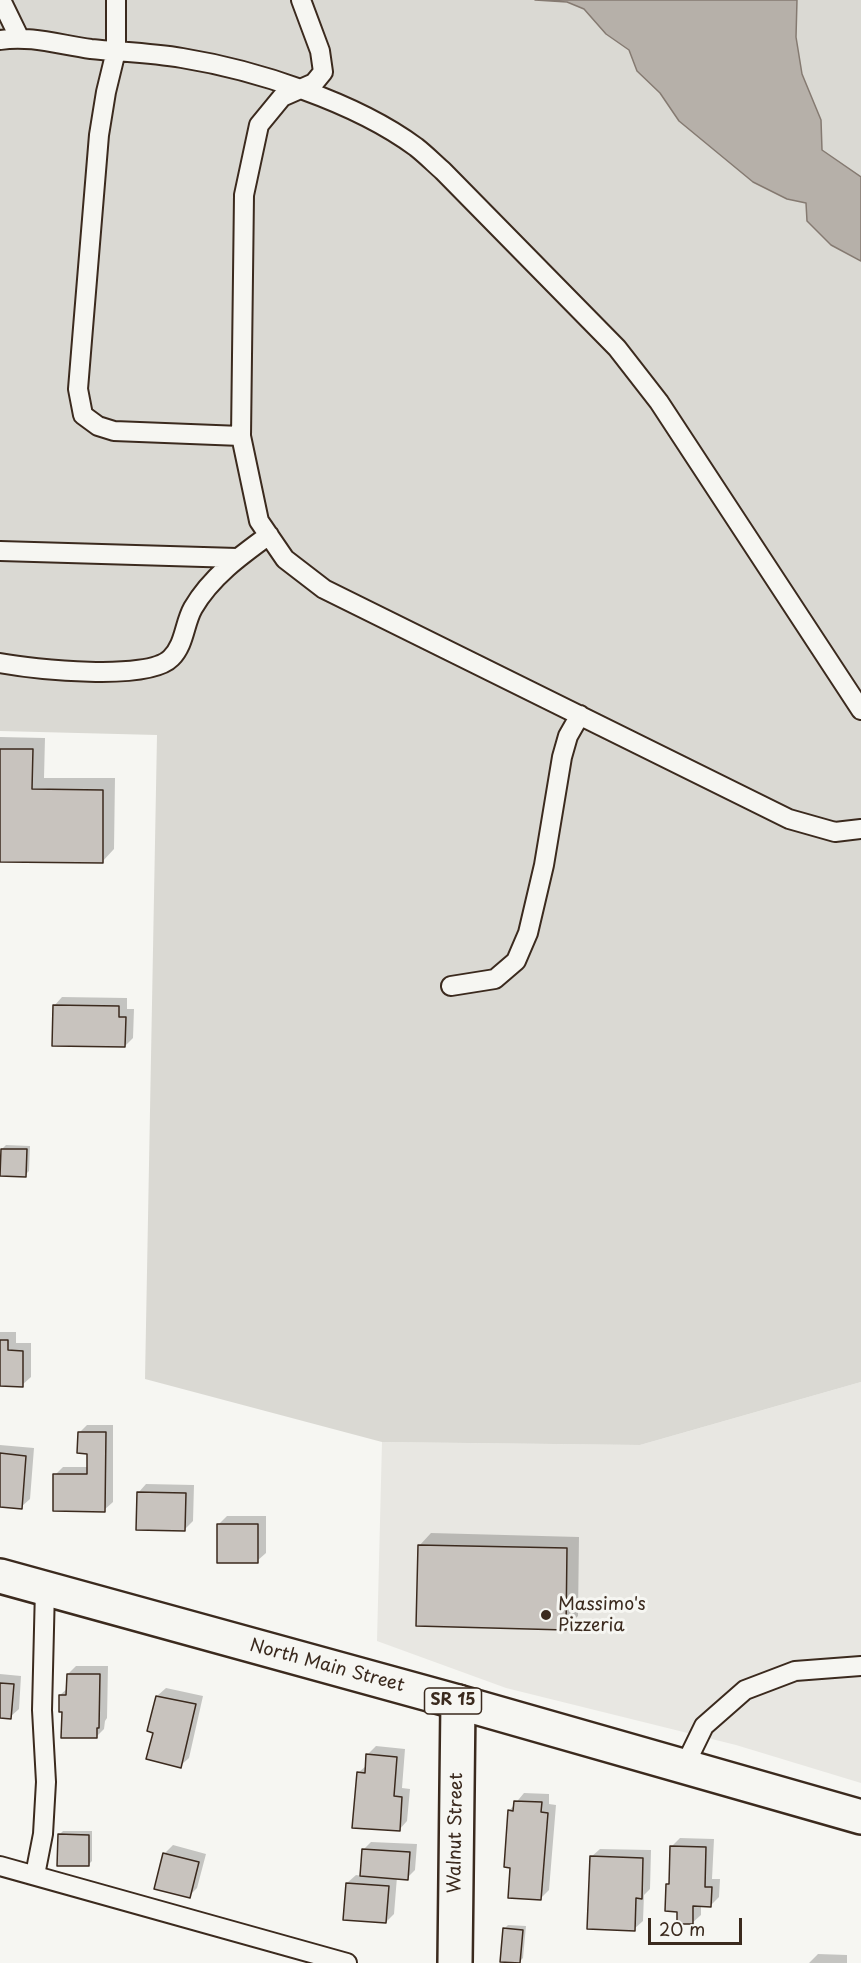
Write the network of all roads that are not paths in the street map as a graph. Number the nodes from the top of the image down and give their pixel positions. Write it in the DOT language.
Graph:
graph roads {
  1 [pos="1,0"];
  2 [pos="116,0"];
  3 [pos="301,0"];
  4 [pos="19,37"];
  5 [pos="0,40"];
  6 [pos="116,51"];
  7 [pos="299,89"];
  8 [pos="241,436"];
  9 [pos="269,535"];
  10 [pos="0,551"];
  11 [pos="237,558"];
  12 [pos="0,663"];
  13 [pos="861,710"];
  14 [pos="580,715"];
  15 [pos="861,829"];
  16 [pos="451,986"];
  17 [pos="0,1576"];
  18 [pos="45,1588"];
  19 [pos="861,1666"];
  20 [pos="458,1702"];
  21 [pos="684,1767"];
  22 [pos="861,1817"];
  23 [pos="0,1866"];
  24 [pos="35,1875"];
  25 [pos="347,1963"];
  26 [pos="454,1963"];
  1 -- 4 [label="lane"];
  2 -- 6 [label="lane"];
  3 -- 7 [label="lane"];
  4 -- 5 [label="lane"];
  4 -- 6 [label="lane"];
  6 -- 7 [label="lane"];
  6 -- 8 [label="lane"];
  7 -- 8 [label="lane"];
  7 -- 13 [label="lane"];
  8 -- 9 [label="lane"];
  9 -- 11 [label="lane"];
  9 -- 14 [label="lane"];
  10 -- 11 [label="lane"];
  11 -- 12 [label="lane"];
  14 -- 15 [label="lane"];
  14 -- 16 [label="lane"];
  17 -- 18 [label="main road, North Main Street / SR 15"];
  18 -- 20 [label="main road, North Main Street / SR 15"];
  18 -- 24 [label="lane"];
  19 -- 21 [label="lane"];
  20 -- 21 [label="main road, North Main Street / SR 15"];
  20 -- 26 [label="main road, Walnut Street"];
  21 -- 22 [label="main road, North Main Street / SR 15"];
  23 -- 24 [label="lane"];
  24 -- 25 [label="lane"];
}
